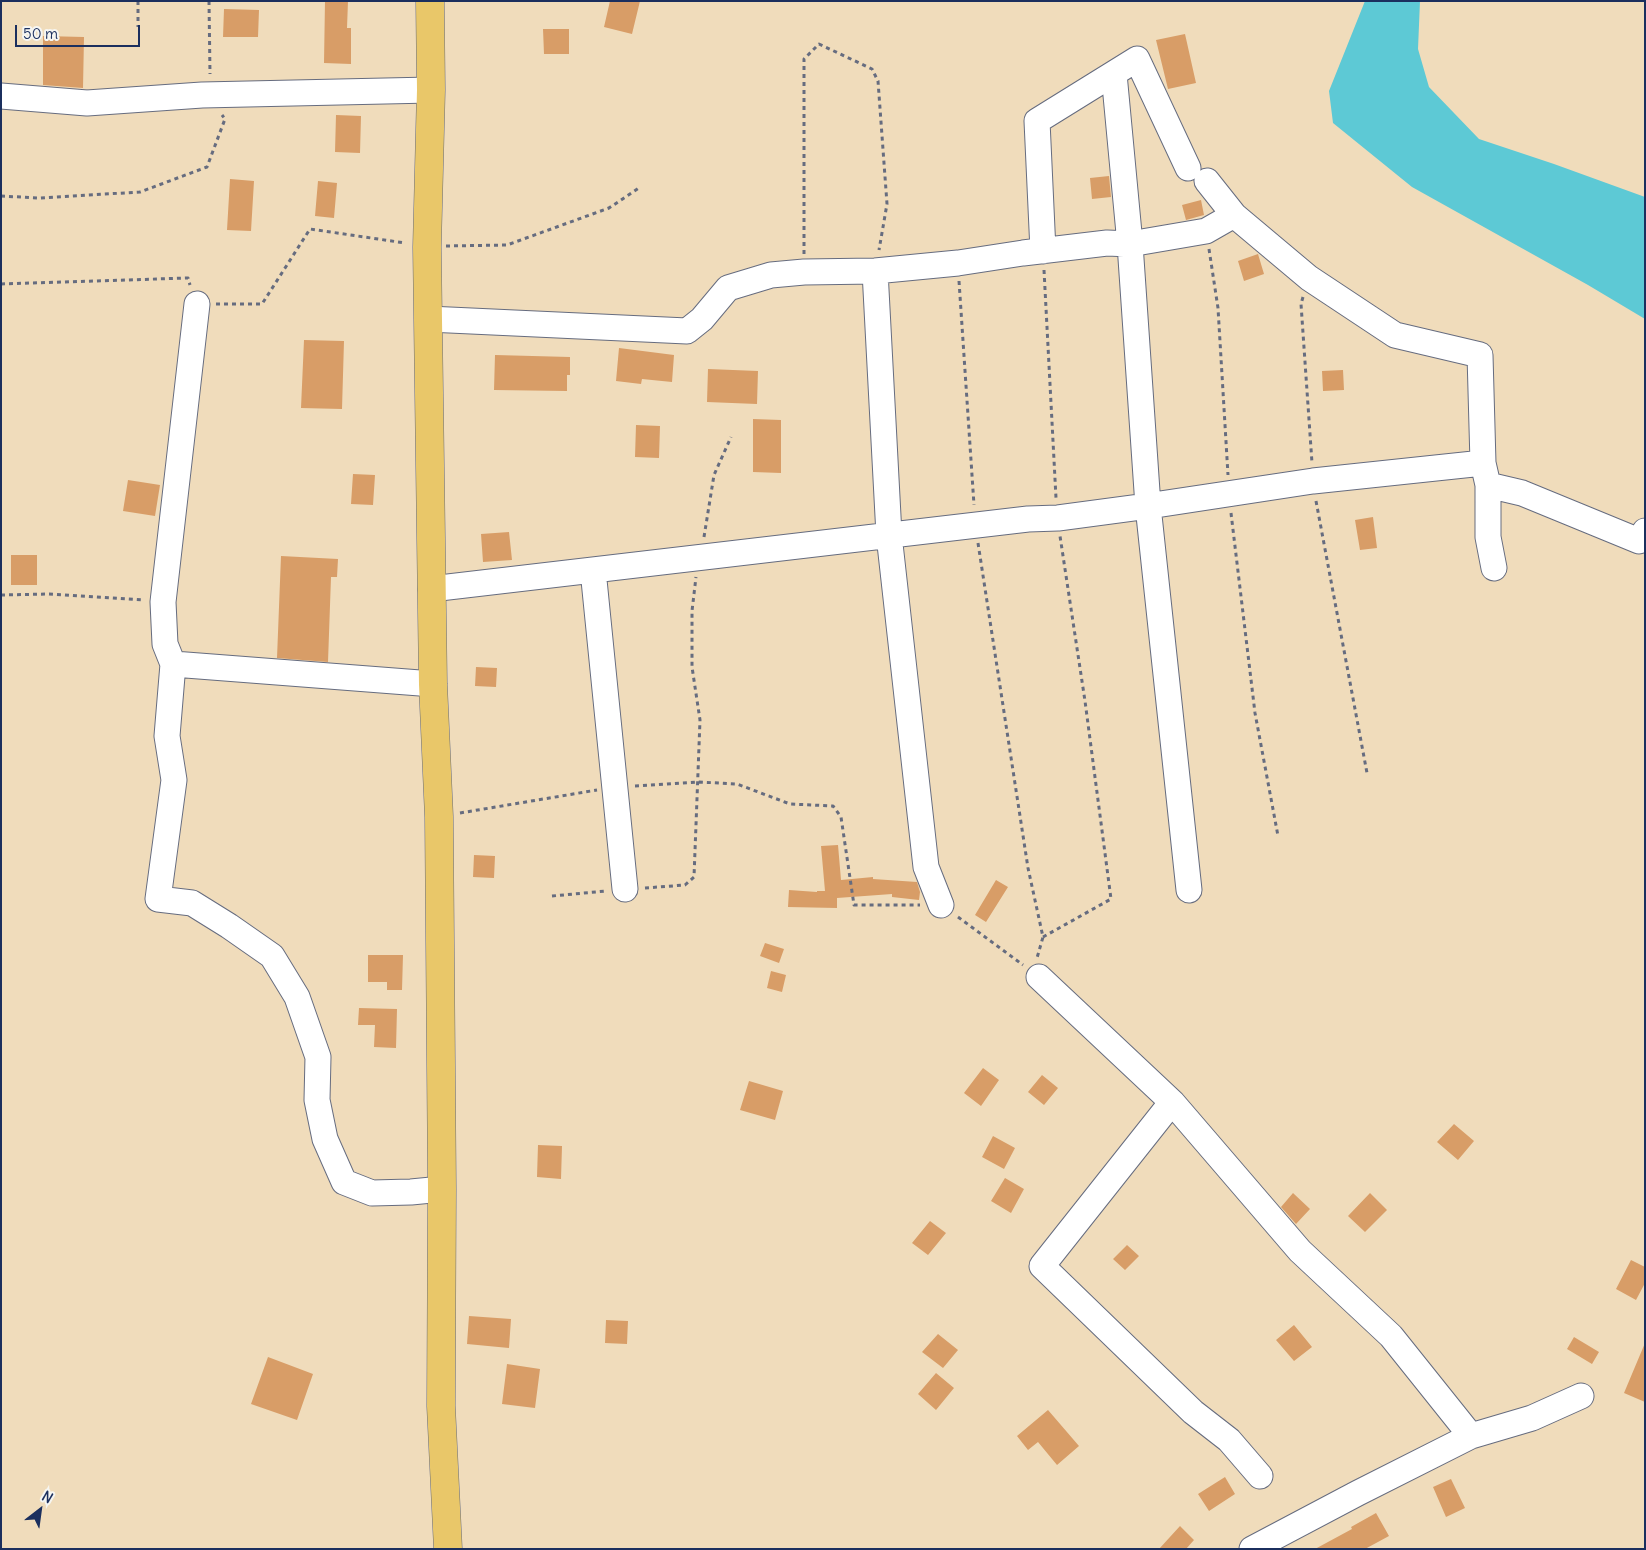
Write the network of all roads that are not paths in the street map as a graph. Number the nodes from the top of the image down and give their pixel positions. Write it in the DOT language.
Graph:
graph roads {
  1 [pos="430,1"];
  2 [pos="1114,74"];
  3 [pos="432,90"];
  4 [pos="1,96"];
  5 [pos="1234,215"];
  6 [pos="1130,244"];
  7 [pos="1043,252"];
  8 [pos="875,271"];
  9 [pos="197,304"];
  10 [pos="428,318"];
  11 [pos="1486,474"];
  12 [pos="1148,506"];
  13 [pos="1645,531"];
  14 [pos="889,535"];
  15 [pos="1494,568"];
  16 [pos="593,570"];
  17 [pos="431,589"];
  18 [pos="173,664"];
  19 [pos="433,684"];
  20 [pos="625,889"];
  21 [pos="1189,890"];
  22 [pos="941,904"];
  23 [pos="1035,974"];
  24 [pos="1172,1102"];
  25 [pos="442,1188"];
  26 [pos="1580,1396"];
  27 [pos="1471,1436"];
  28 [pos="1260,1476"];
  29 [pos="448,1549"];
  30 [pos="1252,1549"];
  1 -- 3 [label="main road"];
  2 -- 5 [label="street"];
  2 -- 6 [label="street"];
  2 -- 7 [label="street"];
  3 -- 4 [label="street"];
  3 -- 10 [label="main road"];
  5 -- 6 [label="street"];
  5 -- 11 [label="street"];
  6 -- 7 [label="street"];
  6 -- 12 [label="street"];
  7 -- 8 [label="street"];
  8 -- 10 [label="street"];
  8 -- 14 [label="street"];
  9 -- 18 [label="street"];
  10 -- 17 [label="main road"];
  11 -- 12 [label="street"];
  11 -- 13 [label="street"];
  11 -- 15 [label="street"];
  12 -- 14 [label="street"];
  12 -- 21 [label="street"];
  14 -- 16 [label="street"];
  14 -- 22 [label="street"];
  16 -- 17 [label="street"];
  16 -- 20 [label="street"];
  17 -- 19 [label="main road"];
  18 -- 19 [label="street"];
  18 -- 25 [label="street"];
  19 -- 25 [label="main road"];
  23 -- 24 [label="street"];
  24 -- 27 [label="street"];
  24 -- 28 [label="street"];
  25 -- 29 [label="main road"];
  26 -- 27 [label="street"];
  27 -- 30 [label="street"];
}
